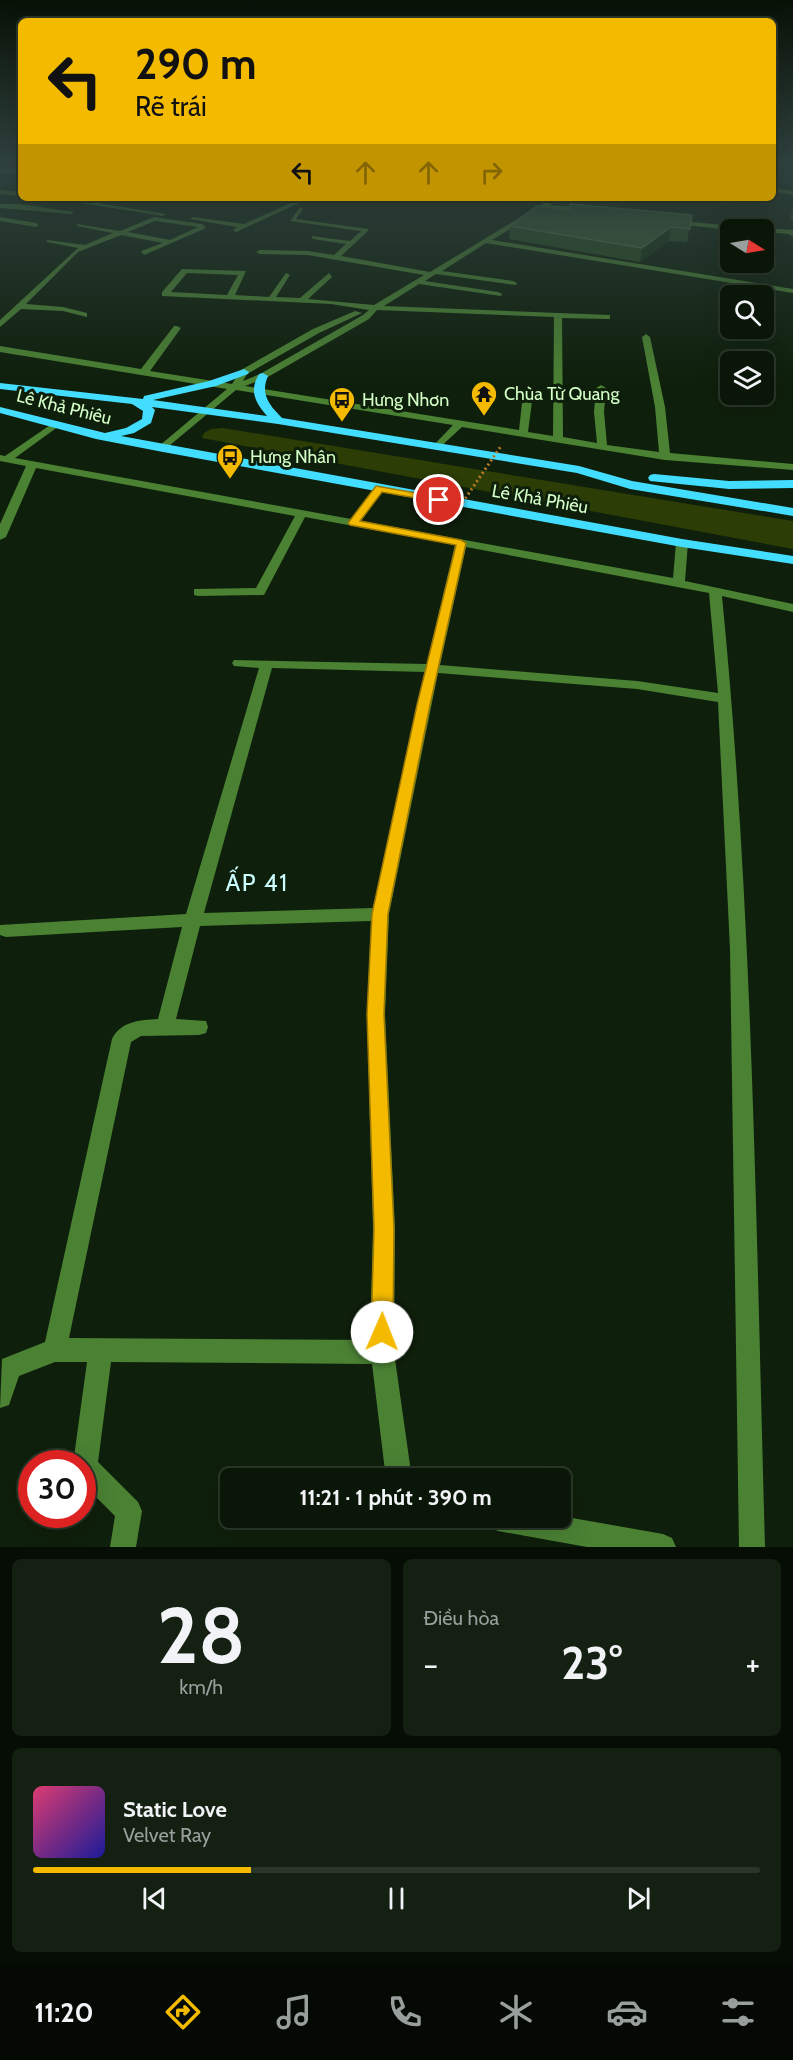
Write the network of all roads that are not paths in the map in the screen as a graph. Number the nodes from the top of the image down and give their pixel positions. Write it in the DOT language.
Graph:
graph roads {
  1 [pos="106,238"];
  2 [pos="152,238"];
  3 [pos="180,238"];
  4 [pos="321,238"];
  5 [pos="357,238"];
  6 [pos="490,238"];
  7 [pos="49,241"];
  8 [pos="485,241"];
  9 [pos="171,242"];
  10 [pos="351,243"];
  11 [pos="85,247"];
  12 [pos="260,252"];
  13 [pos="144,254"];
  14 [pos="336,257"];
  15 [pos="433,273"];
  16 [pos="286,275"];
  17 [pos="329,275"];
  18 [pos="418,282"];
  19 [pos="513,283"];
  20 [pos="793,291"];
  21 [pos="498,294"];
  22 [pos="230,297"];
  23 [pos="25,299"];
  24 [pos="271,299"];
  25 [pos="302,300"];
  26 [pos="71,301"];
  27 [pos="18,306"];
  28 [pos="375,308"];
  29 [pos="84,315"];
  30 [pos="558,315"];
  31 [pos="607,317"];
  32 [pos="0,325"];
  33 [pos="177,328"];
  34 [pos="646,337"];
  35 [pos="0,349"];
  36 [pos="144,372"];
  37 [pos="244,372"];
  38 [pos="263,376"];
  39 [pos="212,384"];
  40 [pos="0,386"];
  41 [pos="234,387"];
  42 [pos="601,388"];
  43 [pos="258,391"];
  44 [pos="528,394"];
  45 [pos="134,401"];
  46 [pos="0,410"];
  47 [pos="206,411"];
  48 [pos="278,421"];
  49 [pos="56,424"];
  50 [pos="460,424"];
  51 [pos="523,434"];
  52 [pos="96,435"];
  53 [pos="558,440"];
  54 [pos="438,447"];
  55 [pos="602,447"];
  56 [pos="163,448"];
  57 [pos="665,456"];
  58 [pos="3,458"];
  59 [pos="32,464"];
  60 [pos="793,467"];
  61 [pos="579,470"];
  62 [pos="793,484"];
  63 [pos="379,489"];
  64 [pos="793,512"];
  65 [pos="301,514"];
  66 [pos="354,523"];
  67 [pos="0,537"];
  68 [pos="461,543"];
  69 [pos="682,543"];
  70 [pos="747,554"];
  71 [pos="793,560"];
  72 [pos="793,569"];
  73 [pos="679,583"];
  74 [pos="716,591"];
  75 [pos="198,592"];
  76 [pos="793,608"];
  77 [pos="239,663"];
  78 [pos="266,664"];
  79 [pos="432,668"];
  80 [pos="726,699"];
  81 [pos="380,914"];
  82 [pos="193,920"];
  83 [pos="6,930"];
  84 [pos="165,1027"];
  85 [pos="199,1027"];
  86 [pos="55,1350"];
  87 [pos="101,1351"];
  88 [pos="382,1352"];
  89 [pos="0,1396"];
  90 [pos="398,1468"];
  91 [pos="555,1528"];
  92 [pos="123,1547"];
  93 [pos="663,1547"];
  94 [pos="752,1547"];
  1 -- 11 [label="street"];
  2 -- 9 [label="street"];
  3 -- 9 [label="street"];
  4 -- 10 [label="street"];
  5 -- 10 [label="street"];
  6 -- 8 [label="street"];
  7 -- 11 [label="street"];
  8 -- 15 [label="street"];
  8 -- 20 [label="street"];
  9 -- 13 [label="street"];
  10 -- 14 [label="street"];
  11 -- 23 [label="street"];
  12 -- 14 [label="street"];
  14 -- 15 [label="street"];
  15 -- 18 [label="street"];
  15 -- 19 [label="street"];
  16 -- 24 [label="street"];
  17 -- 25 [label="street"];
  18 -- 21 [label="street"];
  18 -- 28 [label="street"];
  22 -- 22 [label="street"];
  22 -- 24 [label="street"];
  23 -- 26 [label="street"];
  23 -- 27 [label="street"];
  24 -- 25 [label="street"];
  25 -- 28 [label="street"];
  27 -- 29 [label="street"];
  27 -- 32 [label="street"];
  28 -- 30 [label="street"];
  28 -- 37 [label="street"];
  28 -- 38 [label="street"];
  30 -- 31 [label="street"];
  30 -- 53 [label="street"];
  33 -- 36 [label="street"];
  34 -- 57 [label="street"];
  35 -- 36 [label="street"];
  36 -- 39 [label="street"];
  37 -- 39 [label="highway"];
  37 -- 41 [label="street"];
  38 -- 41 [label="street"];
  38 -- 43 [label="highway"];
  39 -- 41 [label="street"];
  39 -- 45 [label="highway"];
  40 -- 45 [label="highway, Lê Khả Phiêu"];
  41 -- 43 [label="street"];
  41 -- 47 [label="street"];
  42 -- 55 [label="street"];
  43 -- 48 [label="highway"];
  43 -- 50 [label="street"];
  44 -- 51 [label="street"];
  45 -- 47 [label="highway, Lê Khả Phiêu"];
  45 -- 52 [label="highway"];
  46 -- 49 [label="highway, Lê Khả Phiêu"];
  47 -- 48 [label="highway, Lê Khả Phiêu"];
  47 -- 56 [label="street"];
  48 -- 54 [label="highway, Lê Khả Phiêu"];
  49 -- 52 [label="highway, Lê Khả Phiêu"];
  49 -- 58 [label="street"];
  50 -- 51 [label="street"];
  50 -- 54 [label="street"];
  51 -- 53 [label="street"];
  52 -- 56 [label="highway, Lê Khả Phiêu"];
  53 -- 55 [label="street"];
  54 -- 61 [label="highway, Lê Khả Phiêu"];
  55 -- 57 [label="street"];
  56 -- 63 [label="highway, Lê Khả Phiêu"];
  57 -- 60 [label="street"];
  58 -- 59 [label="street"];
  59 -- 65 [label="street"];
  59 -- 67 [label="street"];
  61 -- 62 [label="highway"];
  61 -- 64 [label="highway, Lê Khả Phiêu"];
  63 -- 66 [label="street"];
  63 -- 69 [label="highway, Lê Khả Phiêu"];
  65 -- 66 [label="street"];
  65 -- 75 [label="street"];
  66 -- 68 [label="street"];
  68 -- 73 [label="street"];
  68 -- 79 [label="street"];
  69 -- 70 [label="highway, Lê Khả Phiêu"];
  69 -- 73 [label="street"];
  70 -- 71 [label="highway, Lê Khả Phiêu"];
  70 -- 72 [label="highway"];
  73 -- 74 [label="street"];
  74 -- 76 [label="street"];
  74 -- 80 [label="street"];
  77 -- 78 [label="street"];
  78 -- 79 [label="street"];
  78 -- 82 [label="street"];
  79 -- 80 [label="street"];
  79 -- 81 [label="street"];
  80 -- 94 [label="street"];
  81 -- 82 [label="street"];
  81 -- 88 [label="street"];
  82 -- 83 [label="street"];
  82 -- 84 [label="street"];
  84 -- 85 [label="street"];
  84 -- 86 [label="street"];
  86 -- 87 [label="street"];
  86 -- 89 [label="street"];
  87 -- 88 [label="street"];
  87 -- 92 [label="street"];
  88 -- 90 [label="street"];
  91 -- 93 [label="street"];
}
